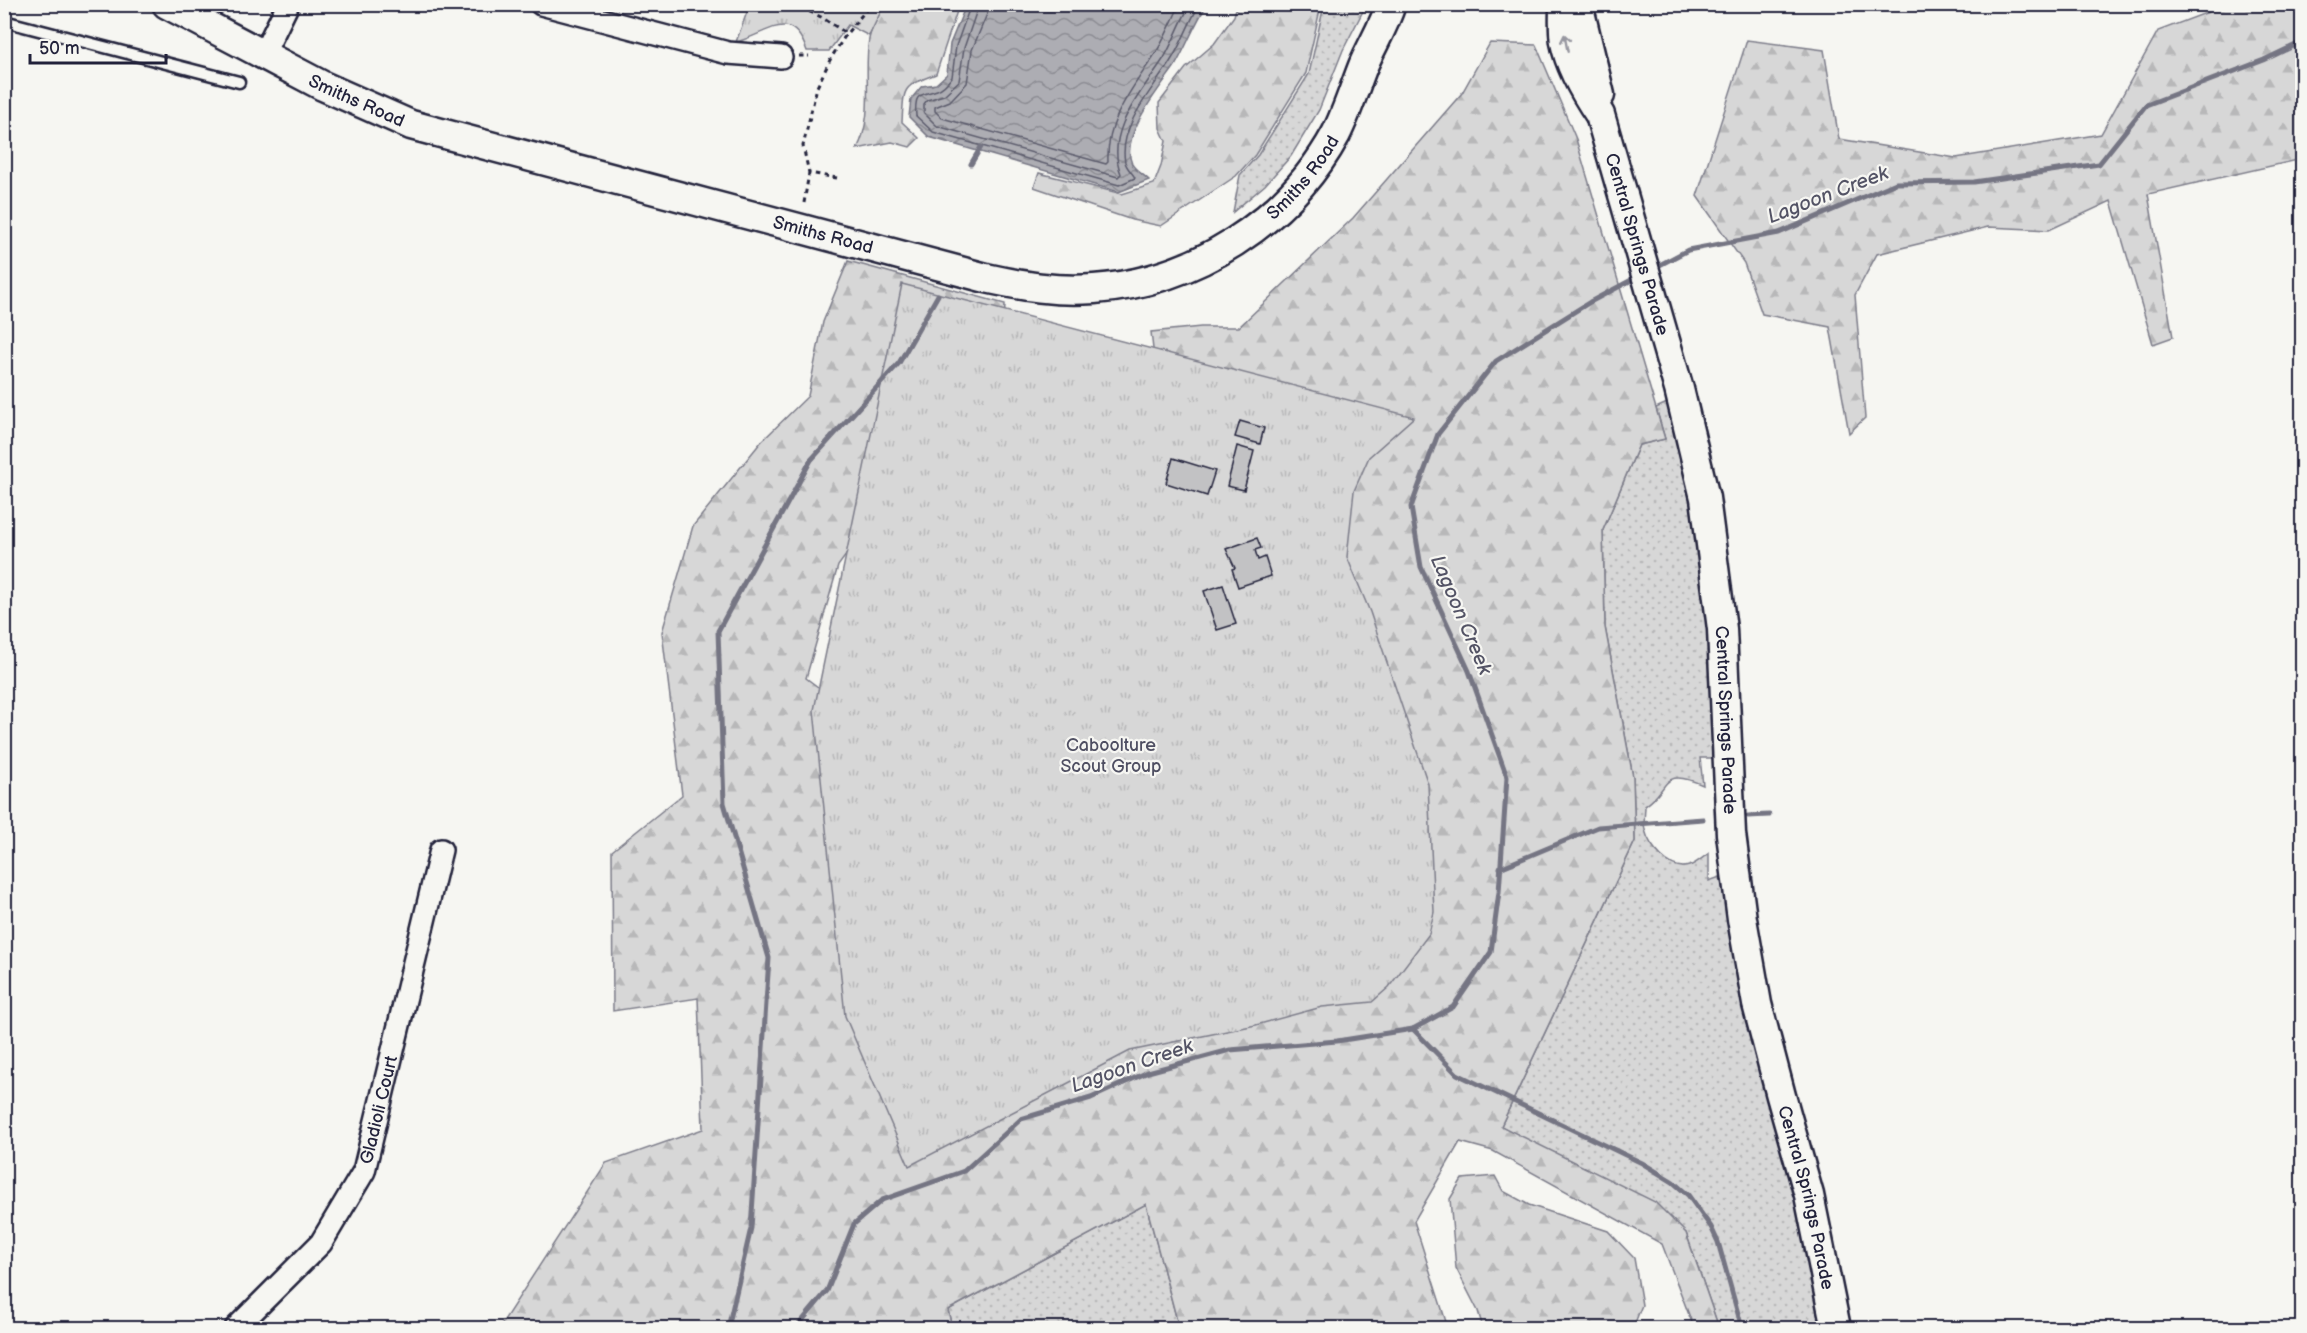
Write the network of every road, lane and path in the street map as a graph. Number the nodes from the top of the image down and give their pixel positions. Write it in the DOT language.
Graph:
graph roads {
  1 [pos="167,4"];
  2 [pos="288,4"];
  3 [pos="541,4"];
  4 [pos="793,4"];
  5 [pos="871,4"];
  6 [pos="1564,4"];
  7 [pos="1578,4"];
  8 [pos="1394,10"];
  9 [pos="4,21"];
  10 [pos="847,33"];
  11 [pos="263,55"];
  12 [pos="782,57"];
  13 [pos="239,82"];
  14 [pos="1600,115"];
  15 [pos="809,173"];
  16 [pos="837,178"];
  17 [pos="804,203"];
  18 [pos="441,850"];
  19 [pos="236,1329"];
  20 [pos="1836,1329"];
  1 -- 11 [label="street, Smiths Road"];
  2 -- 11 [label="street"];
  3 -- 12 [label="street"];
  4 -- 10 [label="path"];
  5 -- 10 [label="path"];
  14 -- 6 [label="street, Central Springs Parade, one-way"];
  7 -- 14 [label="street, Central Springs Parade"];
  8 -- 11 [label="street, Smiths Road"];
  9 -- 13 [label="lane"];
  10 -- 15 [label="path"];
  14 -- 20 [label="street, Central Springs Parade"];
  15 -- 16 [label="path"];
  15 -- 17 [label="path"];
  18 -- 19 [label="street, Gladioli Court"];
}
